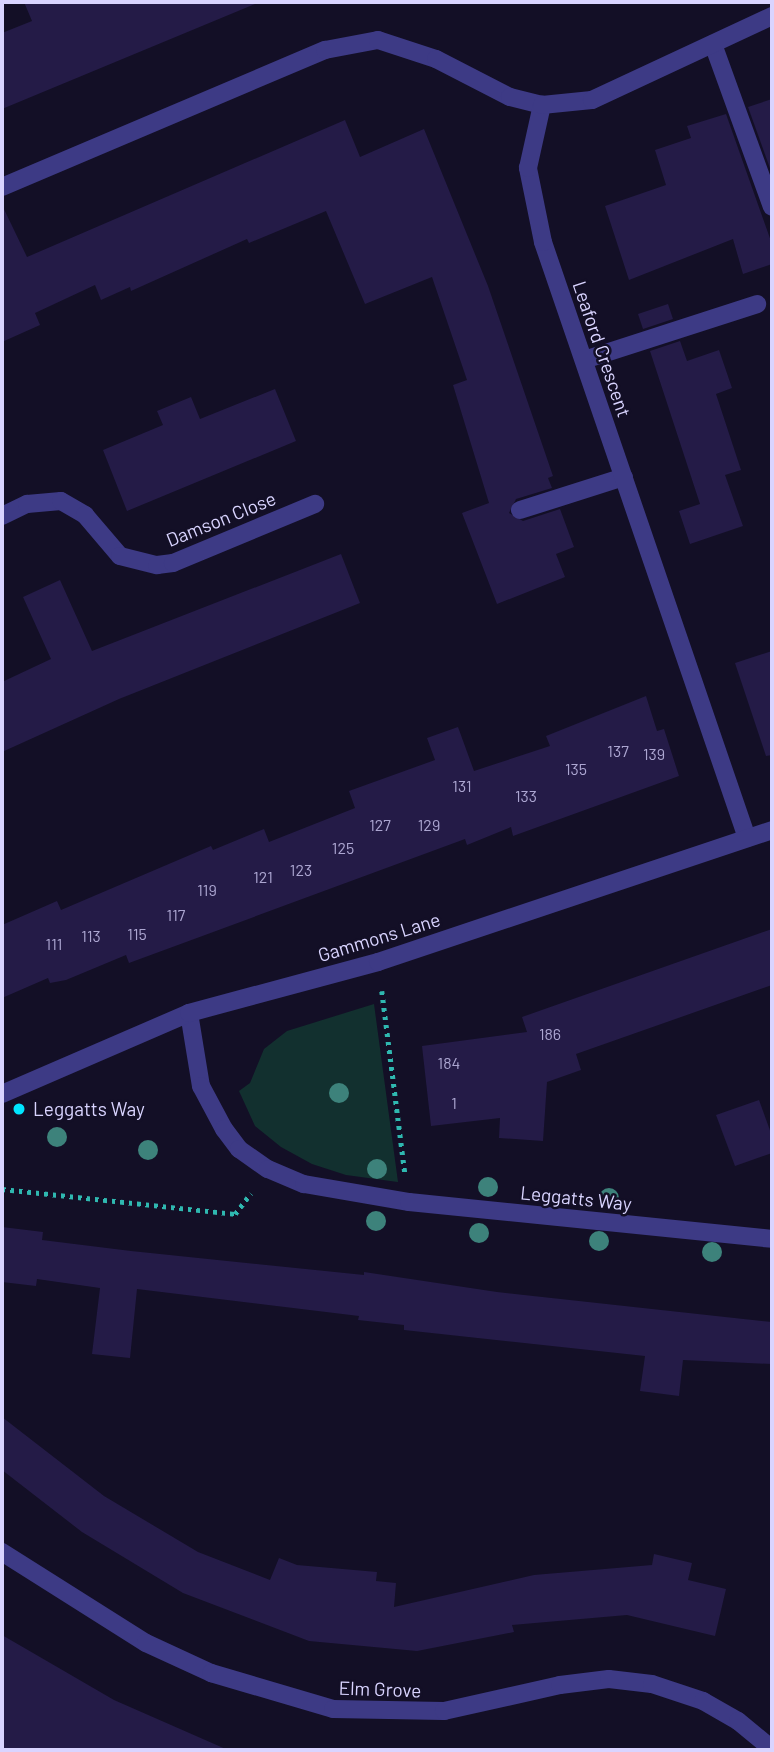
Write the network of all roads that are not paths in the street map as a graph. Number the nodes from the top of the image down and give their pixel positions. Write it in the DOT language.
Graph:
graph roads {
  1 [pos="772,16"];
  2 [pos="713,44"];
  3 [pos="542,104"];
  4 [pos="2,187"];
  5 [pos="772,207"];
  6 [pos="757,304"];
  7 [pos="584,360"];
  8 [pos="624,477"];
  9 [pos="315,504"];
  10 [pos="520,510"];
  11 [pos="2,516"];
  12 [pos="772,830"];
  13 [pos="747,838"];
  14 [pos="189,1013"];
  15 [pos="2,1094"];
  16 [pos="772,1239"];
  17 [pos="2,1552"];
  18 [pos="772,1749"];
  1 -- 2 [label="street"];
  2 -- 3 [label="street"];
  2 -- 5 [label="street"];
  3 -- 4 [label="street"];
  3 -- 7 [label="street, Leaford Crescent"];
  6 -- 7 [label="street"];
  7 -- 8 [label="street, Leaford Crescent"];
  8 -- 10 [label="street"];
  8 -- 13 [label="street, Leaford Crescent"];
  9 -- 11 [label="street, Damson Close"];
  12 -- 13 [label="street, Gammons Lane"];
  13 -- 14 [label="street, Gammons Lane"];
  14 -- 15 [label="street, Gammons Lane"];
  14 -- 16 [label="street, Leggatts Way"];
  17 -- 18 [label="street, Elm Grove"];
}
